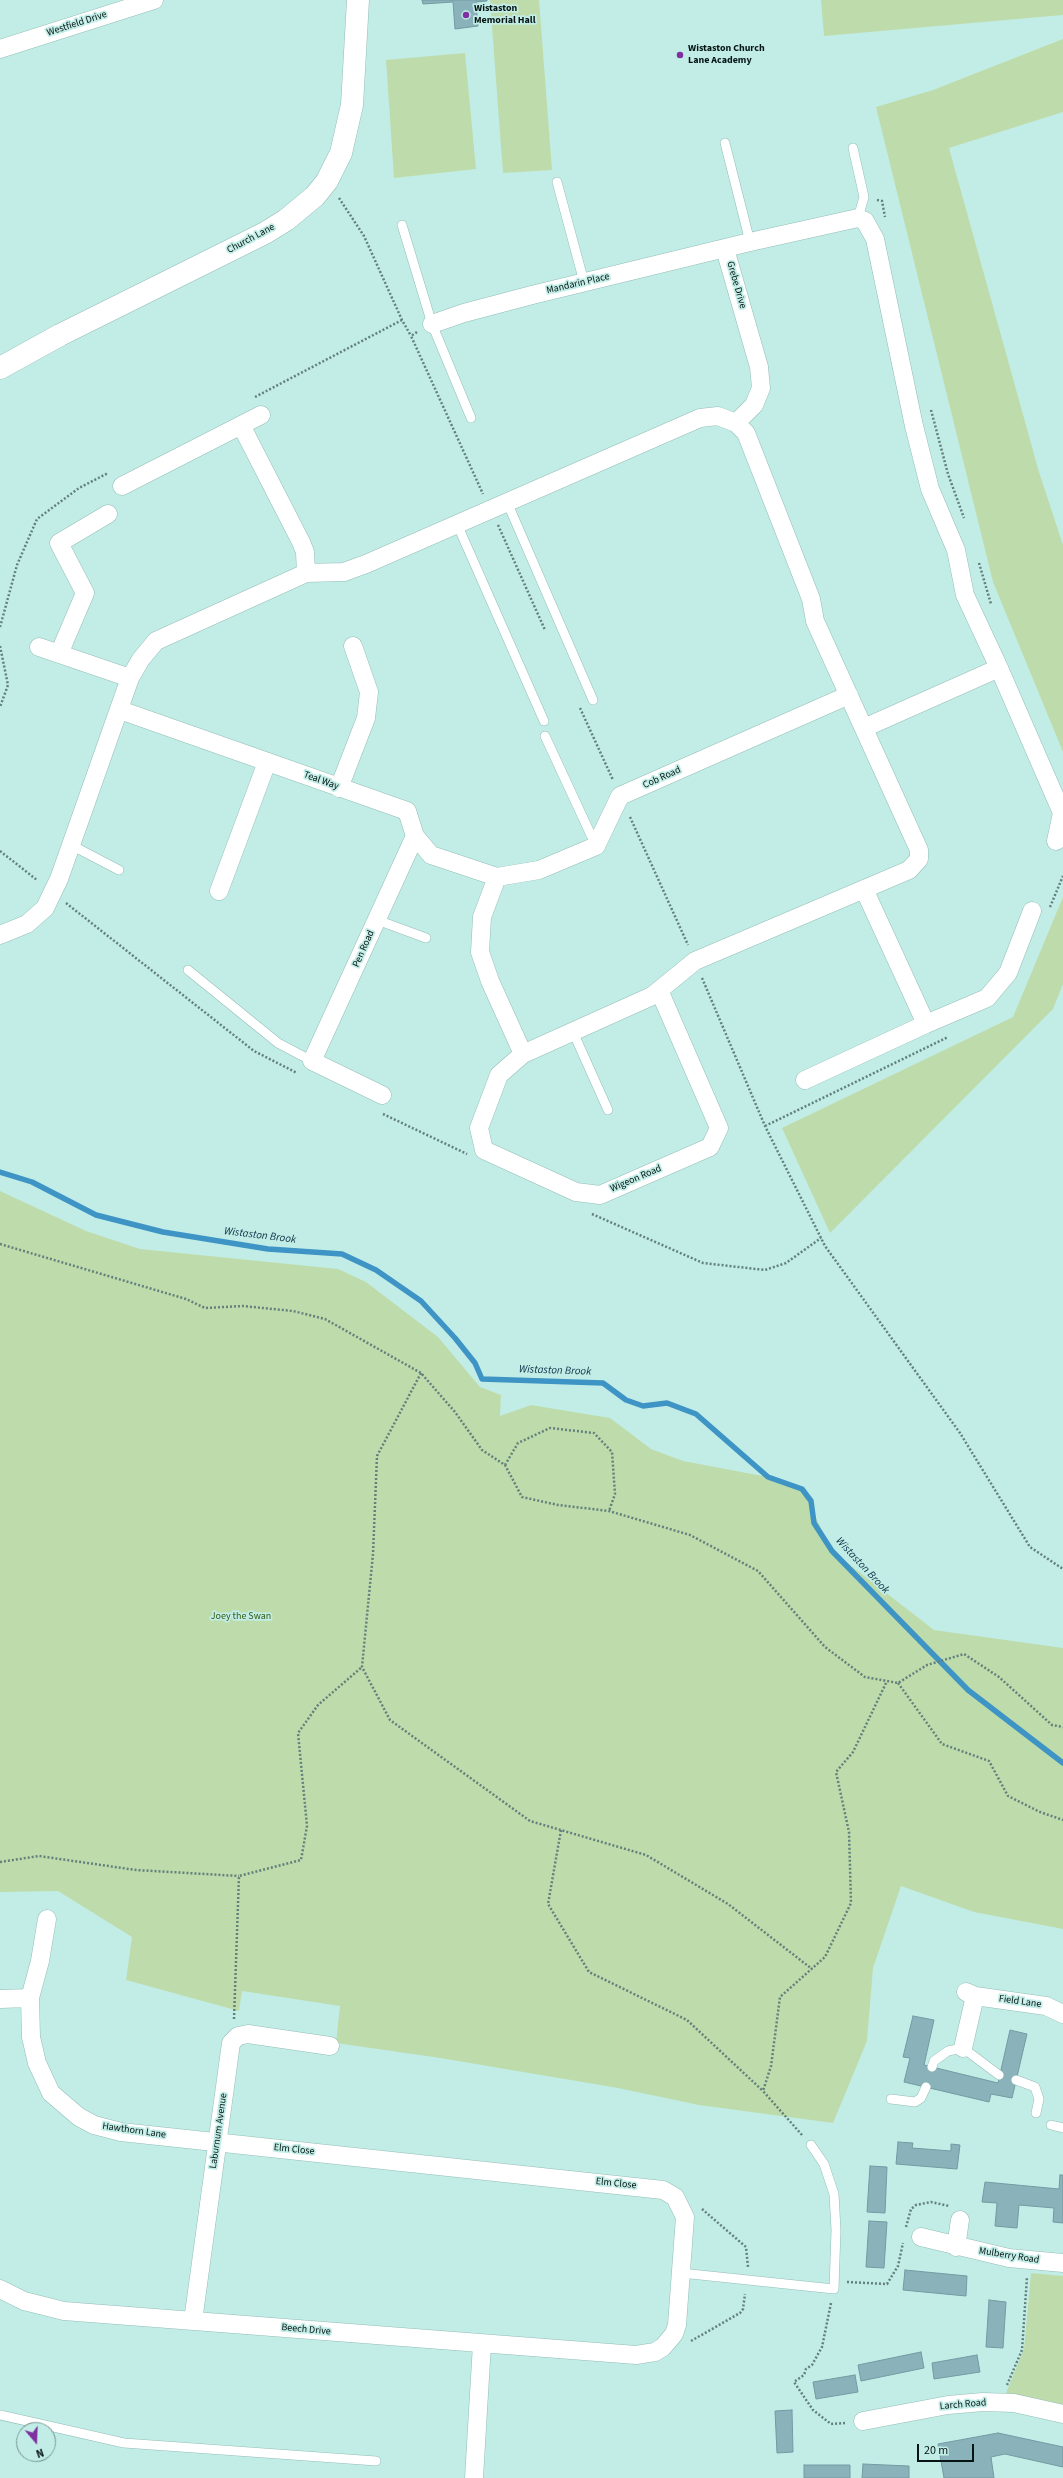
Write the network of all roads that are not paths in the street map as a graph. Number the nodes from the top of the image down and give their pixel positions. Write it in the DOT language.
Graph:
graph roads {
  1 [pos="154,0"];
  2 [pos="358,0"];
  3 [pos="115,6"];
  4 [pos="0,49"];
  5 [pos="725,143"];
  6 [pos="853,148"];
  7 [pos="558,182"];
  8 [pos="858,218"];
  9 [pos="402,226"];
  10 [pos="750,242"];
  11 [pos="725,249"];
  12 [pos="584,282"];
  13 [pos="432,324"];
  14 [pos="0,368"];
  15 [pos="261,415"];
  16 [pos="471,418"];
  17 [pos="736,423"];
  18 [pos="241,425"];
  19 [pos="122,486"];
  20 [pos="507,502"];
  21 [pos="108,514"];
  22 [pos="457,524"];
  23 [pos="306,573"];
  24 [pos="353,646"];
  25 [pos="39,647"];
  26 [pos="59,654"];
  27 [pos="998,668"];
  28 [pos="130,678"];
  29 [pos="849,695"];
  30 [pos="593,700"];
  31 [pos="120,710"];
  32 [pos="544,721"];
  33 [pos="864,728"];
  34 [pos="545,736"];
  35 [pos="267,762"];
  36 [pos="340,788"];
  37 [pos="415,836"];
  38 [pos="1056,841"];
  39 [pos="71,845"];
  40 [pos="596,846"];
  41 [pos="119,870"];
  42 [pos="498,878"];
  43 [pos="864,889"];
  44 [pos="219,891"];
  45 [pos="1032,911"];
  46 [pos="377,920"];
  47 [pos="0,935"];
  48 [pos="426,938"];
  49 [pos="188,970"];
  50 [pos="659,990"];
  51 [pos="926,1024"];
  52 [pos="573,1032"];
  53 [pos="523,1054"];
  54 [pos="312,1061"];
  55 [pos="806,1080"];
  56 [pos="382,1095"];
  57 [pos="608,1110"];
  58 [pos="47,1919"];
  59 [pos="30,1998"];
  60 [pos="0,1999"];
  61 [pos="1063,2014"];
  62 [pos="330,2046"];
  63 [pos="963,2048"];
  64 [pos="932,2067"];
  65 [pos="999,2075"];
  66 [pos="1016,2080"];
  67 [pos="926,2087"];
  68 [pos="891,2099"];
  69 [pos="1036,2113"];
  70 [pos="1051,2125"];
  71 [pos="1063,2128"];
  72 [pos="217,2142"];
  73 [pos="811,2145"];
  74 [pos="960,2220"];
  75 [pos="921,2237"];
  76 [pos="956,2246"];
  77 [pos="1063,2263"];
  78 [pos="681,2272"];
  79 [pos="0,2289"];
  80 [pos="193,2321"];
  81 [pos="482,2344"];
  82 [pos="1063,2414"];
  83 [pos="0,2415"];
  84 [pos="863,2421"];
  85 [pos="376,2461"];
  86 [pos="474,2478"];
  1 -- 3 [label="street, Westfield Drive"];
  2 -- 14 [label="street, Church Lane"];
  3 -- 4 [label="street, Westfield Drive"];
  5 -- 10 [label="lane"];
  6 -- 8 [label="lane"];
  7 -- 12 [label="lane"];
  8 -- 10 [label="street, Grebe Drive"];
  8 -- 27 [label="street"];
  9 -- 13 [label="lane"];
  10 -- 11 [label="street, Grebe Drive"];
  11 -- 12 [label="street, Mandarin Place"];
  11 -- 17 [label="street, Grebe Drive"];
  12 -- 13 [label="street, Mandarin Place"];
  13 -- 16 [label="lane"];
  15 -- 18 [label="street"];
  17 -- 20 [label="street"];
  17 -- 29 [label="street"];
  18 -- 19 [label="street"];
  18 -- 23 [label="street"];
  20 -- 22 [label="street"];
  20 -- 30 [label="lane"];
  21 -- 26 [label="street"];
  22 -- 23 [label="street"];
  22 -- 32 [label="lane"];
  23 -- 28 [label="street"];
  24 -- 36 [label="street"];
  25 -- 26 [label="street"];
  26 -- 28 [label="street"];
  27 -- 33 [label="street"];
  27 -- 38 [label="street"];
  28 -- 31 [label="street"];
  29 -- 33 [label="street"];
  29 -- 40 [label="street, Cob Road"];
  31 -- 35 [label="street, Teal Way"];
  31 -- 39 [label="street"];
  33 -- 43 [label="street"];
  34 -- 40 [label="lane"];
  35 -- 36 [label="street, Teal Way"];
  35 -- 44 [label="street"];
  36 -- 37 [label="street, Teal Way"];
  37 -- 42 [label="street, Teal Way"];
  37 -- 46 [label="street, Pen Road"];
  39 -- 41 [label="lane"];
  39 -- 47 [label="street"];
  40 -- 42 [label="street"];
  42 -- 53 [label="street"];
  43 -- 50 [label="street"];
  43 -- 51 [label="street"];
  45 -- 51 [label="street"];
  46 -- 48 [label="lane"];
  46 -- 54 [label="street, Pen Road"];
  49 -- 54 [label="lane"];
  50 -- 52 [label="street"];
  50 -- 53 [label="street, Wigeon Road"];
  51 -- 55 [label="street"];
  52 -- 53 [label="street"];
  52 -- 57 [label="lane"];
  54 -- 56 [label="street"];
  58 -- 59 [label="street, Hawthorn Lane"];
  59 -- 60 [label="street"];
  59 -- 72 [label="street, Hawthorn Lane"];
  61 -- 63 [label="street, Field Lane"];
  62 -- 72 [label="street, Laburnum Avenue"];
  63 -- 64 [label="lane"];
  63 -- 65 [label="lane"];
  66 -- 69 [label="lane"];
  67 -- 68 [label="lane"];
  70 -- 71 [label="lane"];
  72 -- 78 [label="street, Elm Close"];
  72 -- 80 [label="street, Laburnum Avenue"];
  73 -- 78 [label="lane"];
  74 -- 76 [label="street"];
  75 -- 76 [label="street, Mulberry Road"];
  76 -- 77 [label="street, Mulberry Road"];
  78 -- 81 [label="street, Elm Close"];
  79 -- 80 [label="street, Beech Drive"];
  80 -- 81 [label="street, Beech Drive"];
  81 -- 86 [label="street"];
  82 -- 84 [label="street, Larch Road"];
  83 -- 85 [label="lane"];
}
